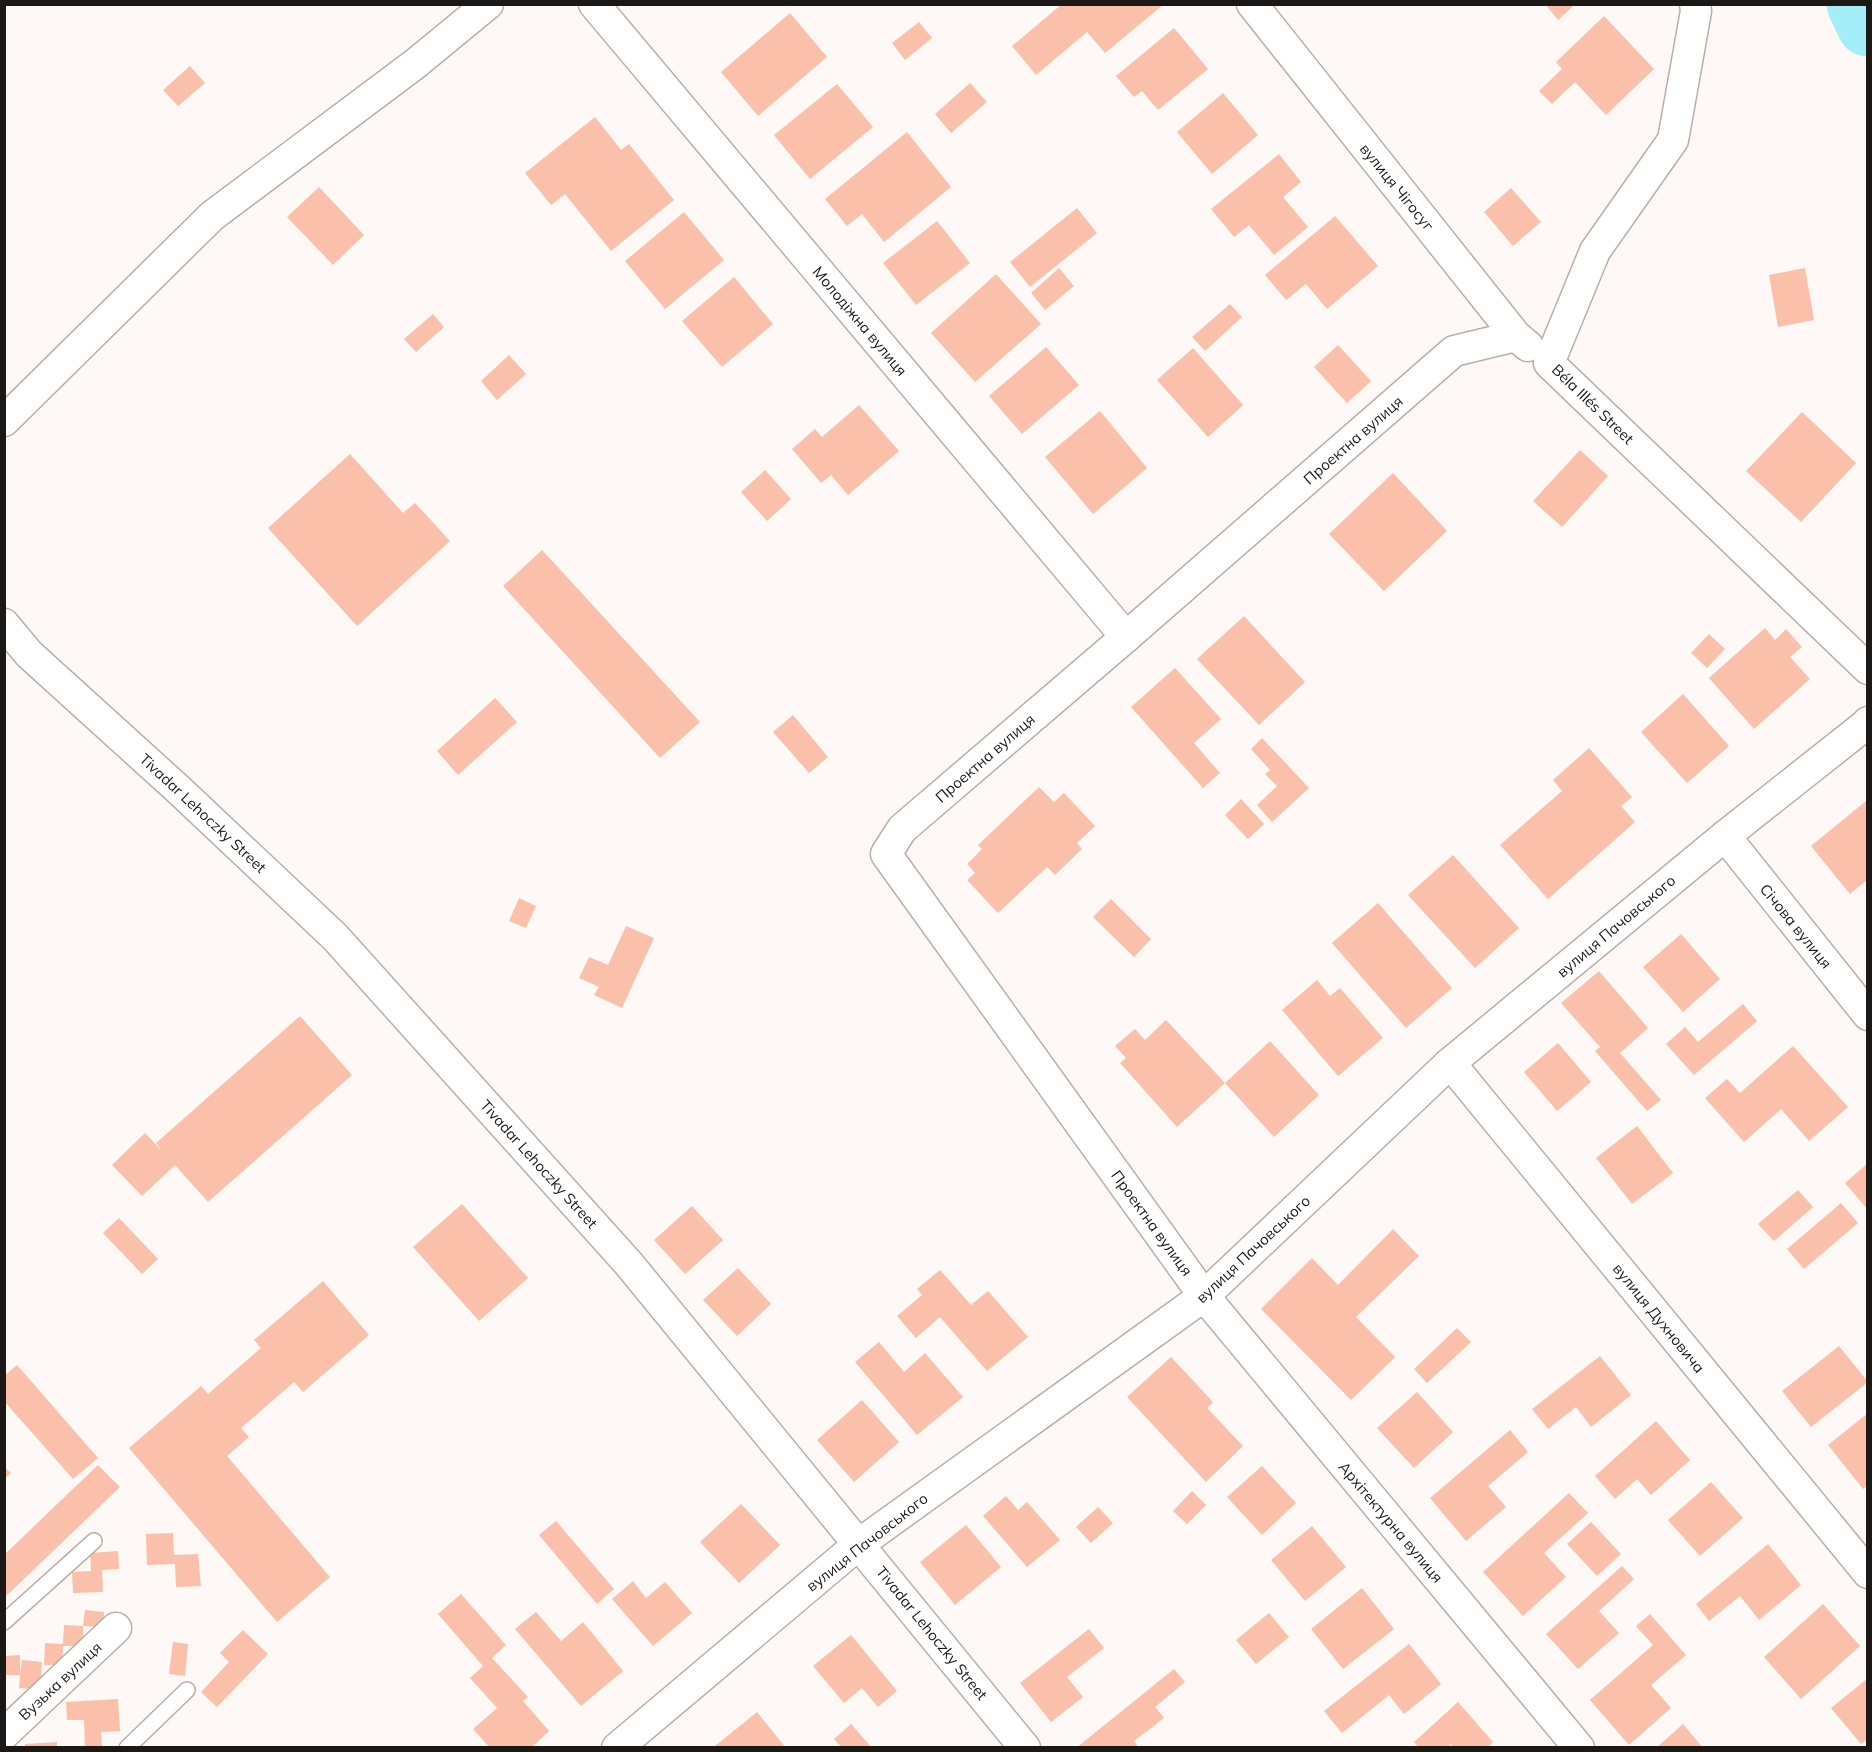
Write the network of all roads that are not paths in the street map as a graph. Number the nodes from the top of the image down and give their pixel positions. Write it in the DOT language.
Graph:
graph roads {
  1 [pos="488,4"];
  2 [pos="594,4"];
  3 [pos="1252,4"];
  4 [pos="1695,4"];
  5 [pos="1516,336"];
  6 [pos="1550,363"];
  7 [pos="4,421"];
  8 [pos="4,624"];
  9 [pos="1126,637"];
  10 [pos="1868,669"];
  11 [pos="1868,722"];
  12 [pos="1725,837"];
  13 [pos="1868,1015"];
  14 [pos="1450,1063"];
  15 [pos="1204,1296"];
  16 [pos="94,1541"];
  17 [pos="859,1544"];
  18 [pos="1868,1573"];
  19 [pos="4,1623"];
  20 [pos="116,1628"];
  21 [pos="187,1690"];
  22 [pos="4,1734"];
  23 [pos="127,1748"];
  24 [pos="616,1748"];
  25 [pos="1025,1748"];
  26 [pos="1578,1748"];
  1 -- 7 [label="street"];
  2 -- 9 [label="street, Молодіжна вулиця"];
  3 -- 5 [label="street, вулиця Чігосуг"];
  4 -- 6 [label="street, Béla Illés Street"];
  5 -- 6 [label="street, вулиця Чігосуг"];
  5 -- 9 [label="street, Проектна вулиця"];
  6 -- 10 [label="street, Béla Illés Street"];
  8 -- 17 [label="street, Tivadar Lehoczky Street"];
  9 -- 15 [label="street, Проектна вулиця"];
  11 -- 12 [label="street, вулиця Пачовського"];
  12 -- 13 [label="street, Січова вулиця"];
  12 -- 14 [label="street, вулиця Пачовського"];
  14 -- 15 [label="street, вулиця Пачовського"];
  14 -- 18 [label="street, вулиця Духновича"];
  15 -- 17 [label="street, вулиця Пачовського"];
  15 -- 26 [label="street, Архітектурна вулиця"];
  16 -- 19 [label="lane"];
  17 -- 24 [label="street, вулиця Пачовського"];
  17 -- 25 [label="street, Tivadar Lehoczky Street"];
  20 -- 22 [label="street, Вузька вулиця"];
  21 -- 23 [label="lane"];
}
